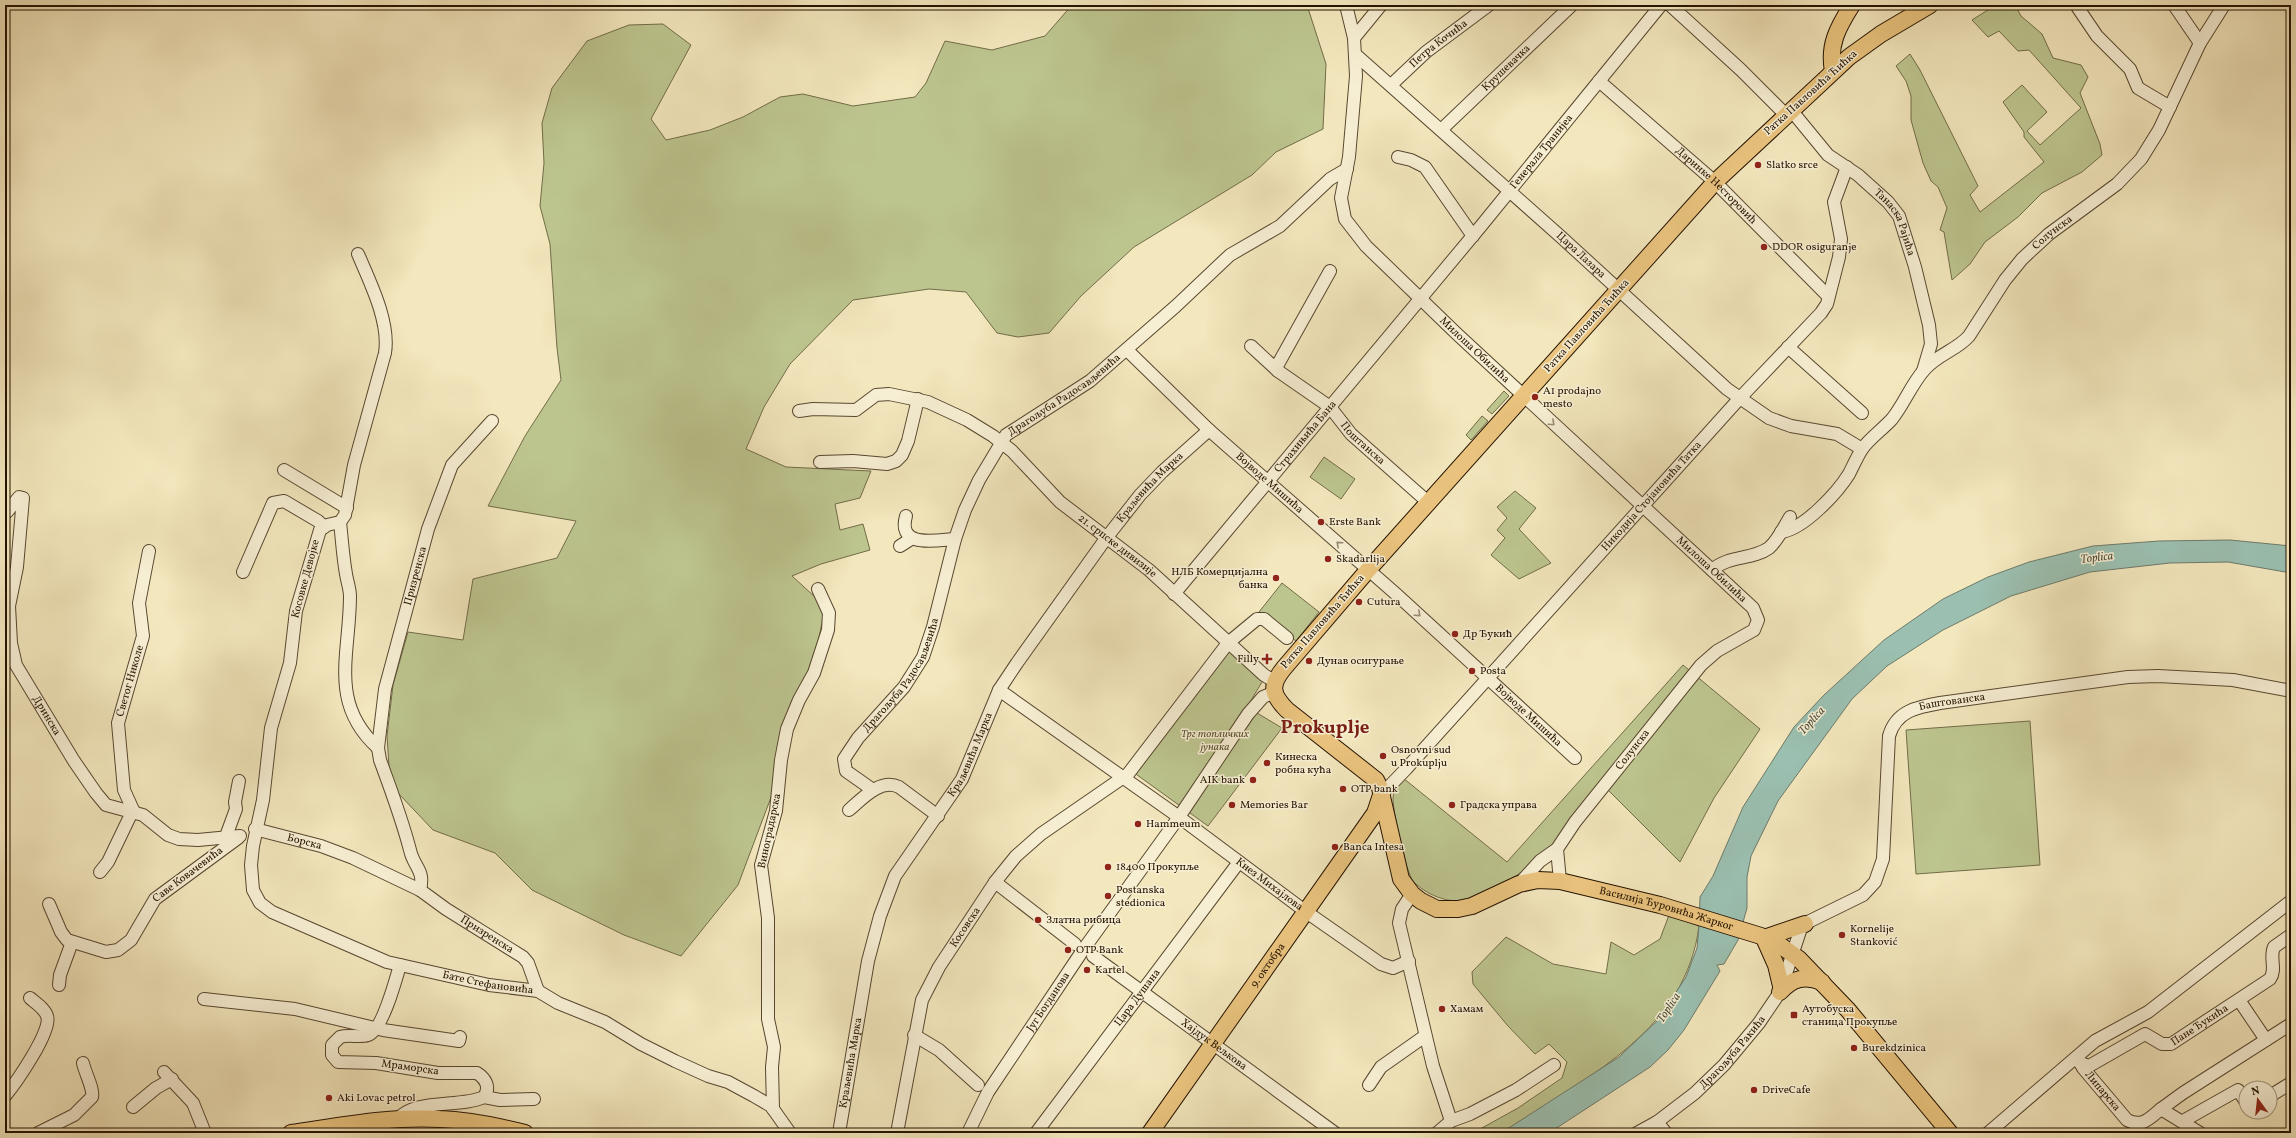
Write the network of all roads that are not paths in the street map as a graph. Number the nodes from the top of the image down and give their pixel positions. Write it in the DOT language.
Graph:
graph roads {
  1 [pos="1346,5"];
  2 [pos="1382,5"];
  3 [pos="1489,5"];
  4 [pos="1572,5"];
  5 [pos="1661,5"];
  6 [pos="1670,5"];
  7 [pos="1852,5"];
  8 [pos="1913,5"];
  9 [pos="1930,5"];
  10 [pos="2076,5"];
  11 [pos="2174,5"];
  12 [pos="2224,5"];
  13 [pos="1902,22"];
  14 [pos="1354,38"];
  15 [pos="2200,43"];
  16 [pos="1356,55"];
  17 [pos="1833,71"];
  18 [pos="1599,80"];
  19 [pos="1391,85"];
  20 [pos="2170,106"];
  21 [pos="1788,113"];
  22 [pos="1441,130"];
  23 [pos="1398,157"];
  24 [pos="1847,167"];
  25 [pos="1347,169"];
  26 [pos="1716,182"];
  27 [pos="1509,190"];
  28 [pos="1473,236"];
  29 [pos="358,254"];
  30 [pos="1330,271"];
  31 [pos="1619,290"];
  32 [pos="1828,296"];
  33 [pos="1420,298"];
  34 [pos="1252,346"];
  35 [pos="1788,347"];
  36 [pos="1127,350"];
  37 [pos="1278,371"];
  38 [pos="1923,371"];
  39 [pos="1524,397"];
  40 [pos="918,399"];
  41 [pos="1739,399"];
  42 [pos="1330,407"];
  43 [pos="799,411"];
  44 [pos="1862,413"];
  45 [pos="492,421"];
  46 [pos="1209,430"];
  47 [pos="1000,443"];
  48 [pos="1862,449"];
  49 [pos="820,462"];
  50 [pos="284,470"];
  51 [pos="1269,481"];
  52 [pos="1429,502"];
  53 [pos="1642,507"];
  54 [pos="347,508"];
  55 [pos="7,512"];
  56 [pos="906,516"];
  57 [pos="1790,517"];
  58 [pos="340,522"];
  59 [pos="324,527"];
  60 [pos="1781,532"];
  61 [pos="1107,537"];
  62 [pos="911,538"];
  63 [pos="955,539"];
  64 [pos="900,546"];
  65 [pos="149,551"];
  66 [pos="1368,570"];
  67 [pos="1712,570"];
  68 [pos="243,572"];
  69 [pos="818,589"];
  70 [pos="1174,594"];
  71 [pos="1757,627"];
  72 [pos="1287,638"];
  73 [pos="1228,643"];
  74 [pos="1486,679"];
  75 [pos="1274,687"];
  76 [pos="999,690"];
  77 [pos="2291,691"];
  78 [pos="378,748"];
  79 [pos="1575,758"];
  80 [pos="1123,778"];
  81 [pos="239,781"];
  82 [pos="873,790"];
  83 [pos="1380,795"];
  84 [pos="133,810"];
  85 [pos="849,810"];
  86 [pos="938,816"];
  87 [pos="1179,817"];
  88 [pos="255,829"];
  89 [pos="240,836"];
  90 [pos="1359,836"];
  91 [pos="225,839"];
  92 [pos="1392,844"];
  93 [pos="1557,849"];
  94 [pos="353,858"];
  95 [pos="1239,862"];
  96 [pos="100,872"];
  97 [pos="1560,881"];
  98 [pos="995,882"];
  99 [pos="1519,884"];
  100 [pos="420,890"];
  101 [pos="1412,894"];
  102 [pos="2291,901"];
  103 [pos="49,904"];
  104 [pos="1305,911"];
  105 [pos="1805,924"];
  106 [pos="2291,935"];
  107 [pos="1762,937"];
  108 [pos="72,942"];
  109 [pos="1075,944"];
  110 [pos="1793,955"];
  111 [pos="1093,956"];
  112 [pos="1409,961"];
  113 [pos="400,965"];
  114 [pos="1822,982"];
  115 [pos="59,986"];
  116 [pos="1780,989"];
  117 [pos="538,991"];
  118 [pos="1142,992"];
  119 [pos="30,998"];
  120 [pos="204,999"];
  121 [pos="2238,1000"];
  122 [pos="2291,1024"];
  123 [pos="375,1029"];
  124 [pos="914,1035"];
  125 [pos="460,1036"];
  126 [pos="1425,1036"];
  127 [pos="2266,1040"];
  128 [pos="1212,1045"];
  129 [pos="2083,1050"];
  130 [pos="83,1063"];
  131 [pos="2080,1063"];
  132 [pos="1554,1066"];
  133 [pos="2291,1083"];
  134 [pos="978,1085"];
  135 [pos="1369,1085"];
  136 [pos="2238,1090"];
  137 [pos="2278,1091"];
  138 [pos="5,1096"];
  139 [pos="484,1097"];
  140 [pos="534,1099"];
  141 [pos="133,1107"];
  142 [pos="773,1109"];
  143 [pos="2161,1109"];
  144 [pos="397,1120"];
  145 [pos="1451,1121"];
  146 [pos="2183,1121"];
  147 [pos="1657,1122"];
  148 [pos="38,1133"];
  149 [pos="205,1133"];
  150 [pos="291,1133"];
  151 [pos="524,1133"];
  152 [pos="790,1133"];
  153 [pos="839,1133"];
  154 [pos="897,1133"];
  155 [pos="968,1133"];
  156 [pos="1036,1133"];
  157 [pos="1150,1133"];
  158 [pos="1335,1133"];
  159 [pos="1437,1133"];
  160 [pos="1637,1133"];
  161 [pos="1666,1133"];
  162 [pos="1950,1133"];
  163 [pos="1988,1133"];
  164 [pos="2200,1133"];
  1 -- 14 [label="street, Милоша Обилића"];
  2 -- 14 [label="street"];
  3 -- 19 [label="street, Петра Кочића"];
  4 -- 22 [label="street, Крушевачка"];
  5 -- 18 [label="street, Генерала Транијеа"];
  6 -- 21 [label="street, Танаска Рајића"];
  7 -- 17 [label="main road"];
  8 -- 13 [label="street"];
  9 -- 13 [label="main road, Ратка Павловића Ћићка"];
  10 -- 20 [label="street"];
  11 -- 15 [label="street"];
  12 -- 15 [label="street, Солунска"];
  13 -- 17 [label="main road, Ратка Павловића Ћићка"];
  14 -- 16 [label="street, Милоша Обилића"];
  15 -- 20 [label="street, Солунска"];
  16 -- 19 [label="street, Цара Лазара"];
  16 -- 25 [label="street, Милоша Обилића"];
  17 -- 21 [label="main road, Ратка Павловића Ћићка"];
  18 -- 26 [label="street, Даринке Несторовић"];
  18 -- 27 [label="street, Генерала Транијеа"];
  19 -- 22 [label="street, Цара Лазара"];
  20 -- 38 [label="street, Солунска"];
  21 -- 24 [label="street, Танаска Рајића"];
  21 -- 26 [label="main road, Ратка Павловића Ћићка"];
  22 -- 27 [label="street, Цара Лазара"];
  23 -- 28 [label="street"];
  24 -- 32 [label="street, Никодија Стојановића Татка"];
  24 -- 38 [label="street, Танаска Рајића"];
  25 -- 33 [label="street, Милоша Обилића"];
  25 -- 36 [label="street, Драгољуба Радосављевића"];
  26 -- 31 [label="main road, Ратка Павловића Ћићка"];
  26 -- 32 [label="street, Даринке Несторовић"];
  27 -- 28 [label="street, Генерала Транијеа"];
  27 -- 31 [label="street, Цара Лазара"];
  28 -- 33 [label="street, Генерала Транијеа"];
  29 -- 54 [label="street"];
  30 -- 37 [label="street"];
  31 -- 39 [label="main road, Ратка Павловића Ћићка"];
  31 -- 41 [label="street, Цара Лазара"];
  32 -- 35 [label="street, Никодија Стојановића Татка"];
  33 -- 39 [label="street, Милоша Обилића"];
  33 -- 42 [label="street, Страхињића Бана"];
  34 -- 37 [label="street, Поштанска"];
  35 -- 41 [label="street, Никодија Стојановића Татка"];
  35 -- 44 [label="street"];
  36 -- 46 [label="street, Војводе Мишића"];
  36 -- 47 [label="street, Драгољуба Радосављевића"];
  37 -- 42 [label="street, Поштанска"];
  38 -- 48 [label="street, Солунска"];
  39 -- 52 [label="main road, Ратка Павловића Ћићка"];
  39 -- 53 [label="street, Милоша Обилића, one-way"];
  40 -- 43 [label="street, 21. српске дивизије"];
  40 -- 47 [label="street, 21. српске дивизије"];
  40 -- 49 [label="street"];
  41 -- 48 [label="street, Цара Лазара"];
  41 -- 53 [label="street, Никодија Стојановића Татка"];
  42 -- 51 [label="street, Страхињића Бана"];
  42 -- 52 [label="street, Поштанска"];
  45 -- 78 [label="street, Призренска"];
  46 -- 51 [label="street, Војводе Мишића"];
  46 -- 61 [label="street, Краљевића Марка"];
  47 -- 61 [label="street, 21. српске дивизије"];
  47 -- 63 [label="street, Драгољуба Радосављевића"];
  48 -- 60 [label="street, Солунска"];
  50 -- 54 [label="street"];
  66 -- 51 [label="street, Војводе Мишића, one-way"];
  51 -- 70 [label="street, Страхињића Бана"];
  52 -- 66 [label="main road, Ратка Павловића Ћићка"];
  53 -- 67 [label="street, Милоша Обилића"];
  53 -- 74 [label="street, Никодија Стојановића Татка"];
  54 -- 58 [label="street"];
  55 -- 84 [label="street, Дринска"];
  56 -- 62 [label="street"];
  57 -- 60 [label="street"];
  58 -- 59 [label="street, Косовке Девојке"];
  58 -- 78 [label="street, Призренска"];
  59 -- 68 [label="street"];
  59 -- 88 [label="street, Косовке Девојке"];
  60 -- 67 [label="street"];
  61 -- 70 [label="street, 21. српске дивизије"];
  61 -- 76 [label="street, Краљевића Марка"];
  62 -- 63 [label="street"];
  62 -- 64 [label="street"];
  63 -- 82 [label="street, Драгољуба Радосављевића"];
  65 -- 84 [label="street, Светог Николе"];
  66 -- 74 [label="street, Војводе Мишића, one-way"];
  66 -- 75 [label="main road, Ратка Павловића Ћићка"];
  67 -- 71 [label="street, Милоша Обилића"];
  69 -- 142 [label="street, Виноградарска"];
  70 -- 73 [label="street, 21. српске дивизије"];
  71 -- 93 [label="street, Солунска"];
  72 -- 73 [label="street"];
  73 -- 75 [label="street, 21. српске дивизије"];
  73 -- 80 [label="street"];
  74 -- 79 [label="street, Војводе Мишића"];
  74 -- 83 [label="street, Никодија Стојановића Татка"];
  75 -- 83 [label="main road, 21. српске дивизије"];
  75 -- 87 [label="street"];
  76 -- 80 [label="street, Кнез Михајлова"];
  76 -- 86 [label="street, Краљевића Марка"];
  77 -- 105 [label="street, Баштованска"];
  78 -- 100 [label="street, Призренска"];
  80 -- 87 [label="street, Кнез Михајлова"];
  80 -- 98 [label="street, Косовска"];
  81 -- 91 [label="street"];
  82 -- 85 [label="street"];
  82 -- 86 [label="street"];
  83 -- 90 [label="main road, 9. октобра"];
  83 -- 92 [label="main road, Василија Ђуровића Жарког"];
  84 -- 91 [label="street, Дринска"];
  84 -- 96 [label="street"];
  86 -- 153 [label="street, Краљевића Марка"];
  87 -- 95 [label="street, Кнез Михајлова"];
  87 -- 155 [label="street, Југ Богданова"];
  88 -- 89 [label="street, Саве Ковачевића"];
  88 -- 94 [label="street, Борска"];
  88 -- 113 [label="street, Бате Стефановића"];
  89 -- 91 [label="street, Дринска"];
  89 -- 108 [label="street, Саве Ковачевића"];
  90 -- 92 [label="main road"];
  90 -- 104 [label="main road, 9. октобра"];
  92 -- 101 [label="main road, Василија Ђуровића Жарког"];
  93 -- 97 [label="street"];
  93 -- 99 [label="street, Солунска"];
  94 -- 100 [label="street, Призренска"];
  95 -- 104 [label="street, Кнез Михајлова"];
  95 -- 118 [label="street, Цара Душана"];
  97 -- 99 [label="main road, Василија Ђуровића Жарког"];
  97 -- 107 [label="main road, Василија Ђуровића Жарког"];
  98 -- 109 [label="street"];
  98 -- 124 [label="street, Косовска"];
  99 -- 101 [label="main road, Василија Ђуровића Жарког"];
  100 -- 117 [label="street, Призренска"];
  101 -- 112 [label="street"];
  102 -- 129 [label="street"];
  103 -- 108 [label="street"];
  104 -- 112 [label="street, Кнез Михајлова"];
  104 -- 128 [label="main road, 9. октобра"];
  105 -- 107 [label="main road"];
  105 -- 110 [label="street"];
  106 -- 121 [label="street, Пане Ђукића"];
  107 -- 110 [label="main road, Василија Ђуровића Жарког"];
  107 -- 116 [label="main road"];
  108 -- 115 [label="street"];
  110 -- 114 [label="main road, Василија Ђуровића Жарког"];
  110 -- 116 [label="street, Драгољуба Ракића"];
  111 -- 118 [label="street, Хајдук Вељкова"];
  112 -- 126 [label="street"];
  113 -- 117 [label="street, Бате Стефановића"];
  113 -- 123 [label="street"];
  114 -- 116 [label="main road"];
  114 -- 162 [label="main road, Василија Ђуровића Жарког"];
  116 -- 147 [label="street, Драгољуба Ракића"];
  117 -- 142 [label="street, Бате Стефановића"];
  118 -- 128 [label="street, Хајдук Вељкова"];
  118 -- 156 [label="street, Цара Душана"];
  119 -- 138 [label="street"];
  120 -- 123 [label="street, Мраморска"];
  121 -- 127 [label="street"];
  121 -- 131 [label="street, Пане Ђукића"];
  122 -- 127 [label="street, Липарска"];
  123 -- 125 [label="street, Мраморска"];
  123 -- 139 [label="street, Мраморска"];
  124 -- 134 [label="street"];
  124 -- 154 [label="street, Косовска"];
  126 -- 135 [label="street"];
  126 -- 145 [label="street"];
  127 -- 143 [label="street, Липарска"];
  128 -- 157 [label="main road, 9. октобра"];
  128 -- 158 [label="street, Хајдук Вељкова"];
  129 -- 131 [label="street, Липарска"];
  129 -- 163 [label="street"];
  130 -- 148 [label="street"];
  131 -- 143 [label="street, Липарска"];
  132 -- 145 [label="street"];
  133 -- 137 [label="street"];
  136 -- 146 [label="street"];
  139 -- 140 [label="street"];
  139 -- 144 [label="street"];
  141 -- 149 [label="street"];
  142 -- 152 [label="street, Бате Стефановића"];
  143 -- 146 [label="street"];
  144 -- 150 [label="main road"];
  144 -- 151 [label="main road"];
  145 -- 159 [label="street"];
  146 -- 164 [label="street"];
  147 -- 160 [label="street, Драгољуба Ракића"];
  147 -- 161 [label="street"];
}
